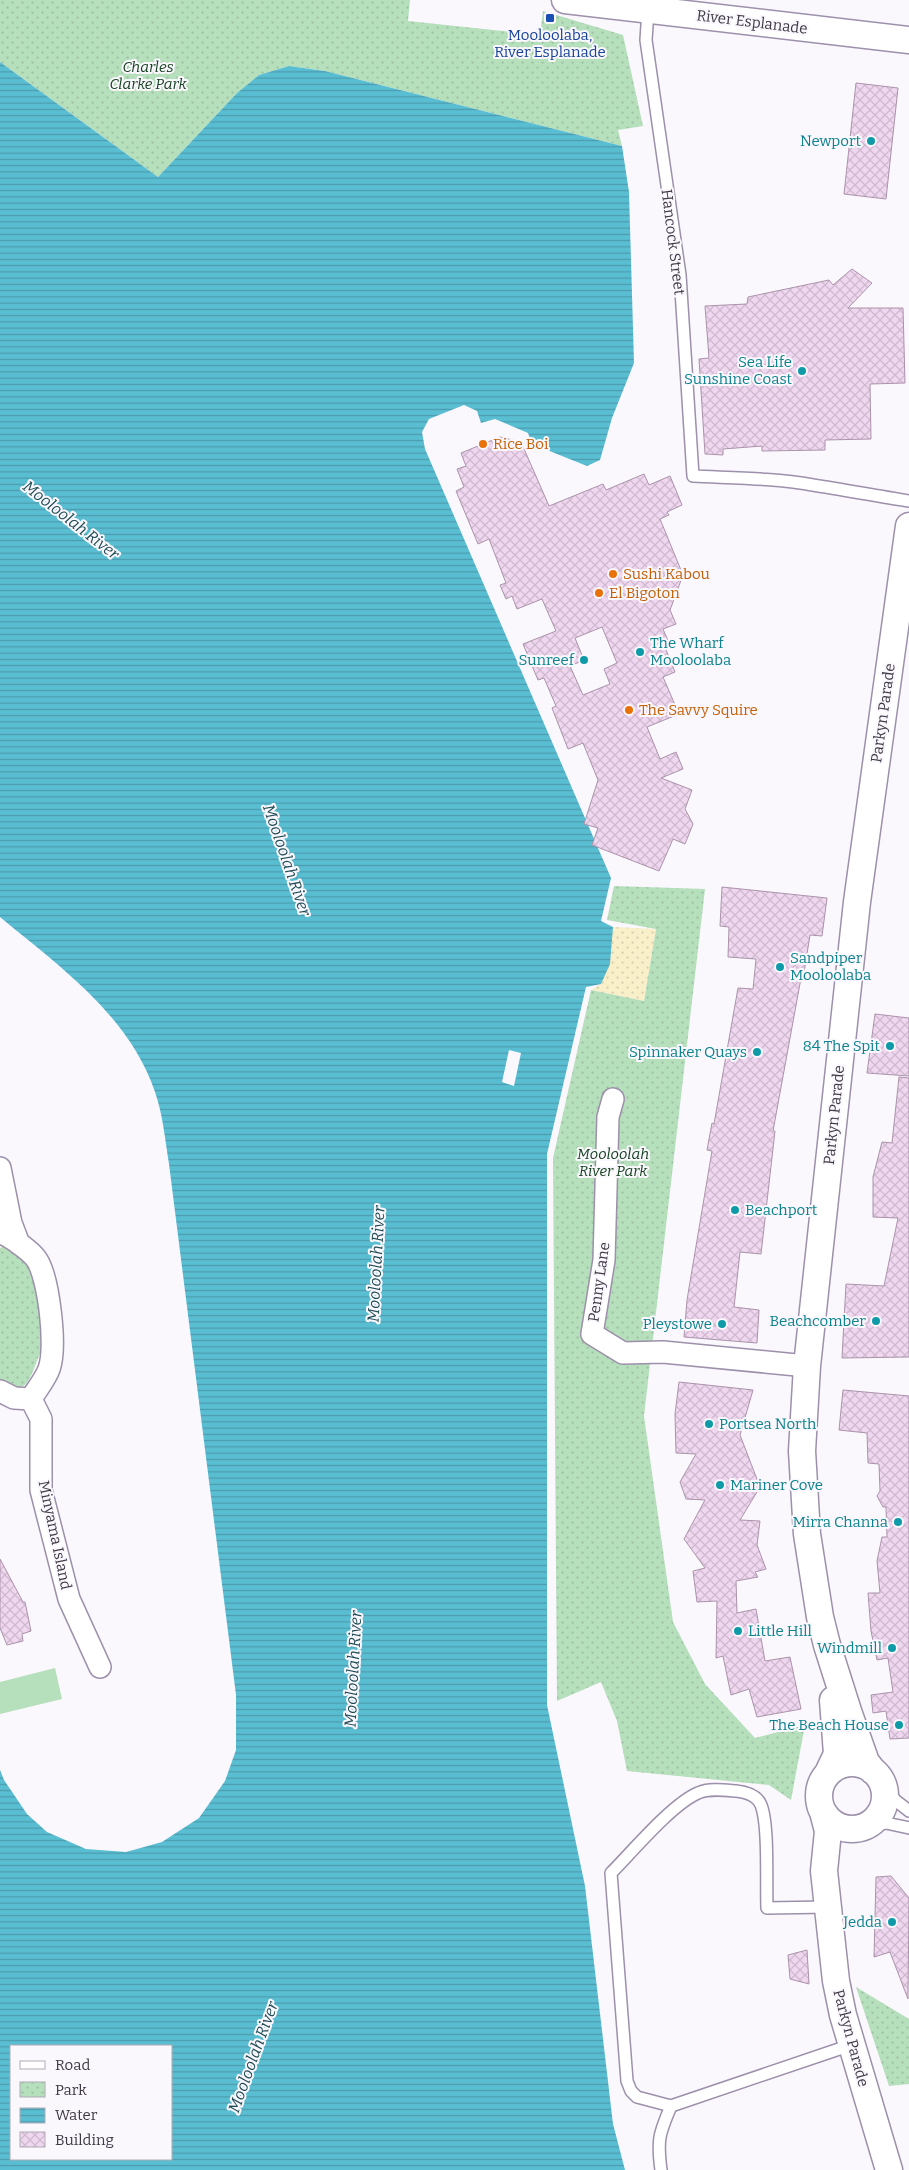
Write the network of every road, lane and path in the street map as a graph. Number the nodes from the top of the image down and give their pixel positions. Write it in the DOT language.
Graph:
graph roads {
  1 [pos="565,0"];
  2 [pos="693,7"];
  3 [pos="648,10"];
  4 [pos="909,40"];
  5 [pos="909,501"];
  6 [pos="909,526"];
  7 [pos="613,1099"];
  8 [pos="0,1168"];
  9 [pos="0,1234"];
  10 [pos="19,1244"];
  11 [pos="807,1366"];
  12 [pos="0,1392"];
  13 [pos="31,1399"];
  14 [pos="827,1645"];
  15 [pos="100,1667"];
  16 [pos="828,1773"];
  17 [pos="877,1777"];
  18 [pos="909,1811"];
  19 [pos="823,1812"];
  20 [pos="862,1826"];
  21 [pos="909,1828"];
  22 [pos="828,1905"];
  23 [pos="851,2045"];
  24 [pos="671,2106"];
  25 [pos="661,2170"];
  26 [pos="889,2170"];
  1 -- 3 [label="street, River Esplanade"];
  2 -- 3 [label="street, River Esplanade"];
  2 -- 4 [label="street, River Esplanade"];
  3 -- 5 [label="lane, Hancock Street"];
  6 -- 11 [label="street, Parkyn Parade"];
  7 -- 11 [label="street, Penny Lane"];
  8 -- 10 [label="street"];
  9 -- 10 [label="street"];
  10 -- 13 [label="street"];
  11 -- 14 [label="street, Parkyn Parade"];
  12 -- 13 [label="street"];
  13 -- 15 [label="street, Minyama Island"];
  14 -- 16 [label="street, Parkyn Parade"];
  14 -- 17 [label="street, Parkyn Parade"];
  16 -- 17 [label="street"];
  16 -- 19 [label="street"];
  17 -- 18 [label="lane"];
  17 -- 20 [label="street"];
  19 -- 20 [label="street"];
  19 -- 22 [label="street, Parkyn Parade"];
  20 -- 21 [label="lane"];
  20 -- 22 [label="street, Parkyn Parade"];
  22 -- 23 [label="street, Parkyn Parade"];
  22 -- 24 [label="lane"];
  23 -- 24 [label="lane"];
  23 -- 26 [label="street, Parkyn Parade"];
  24 -- 25 [label="lane"];
}
